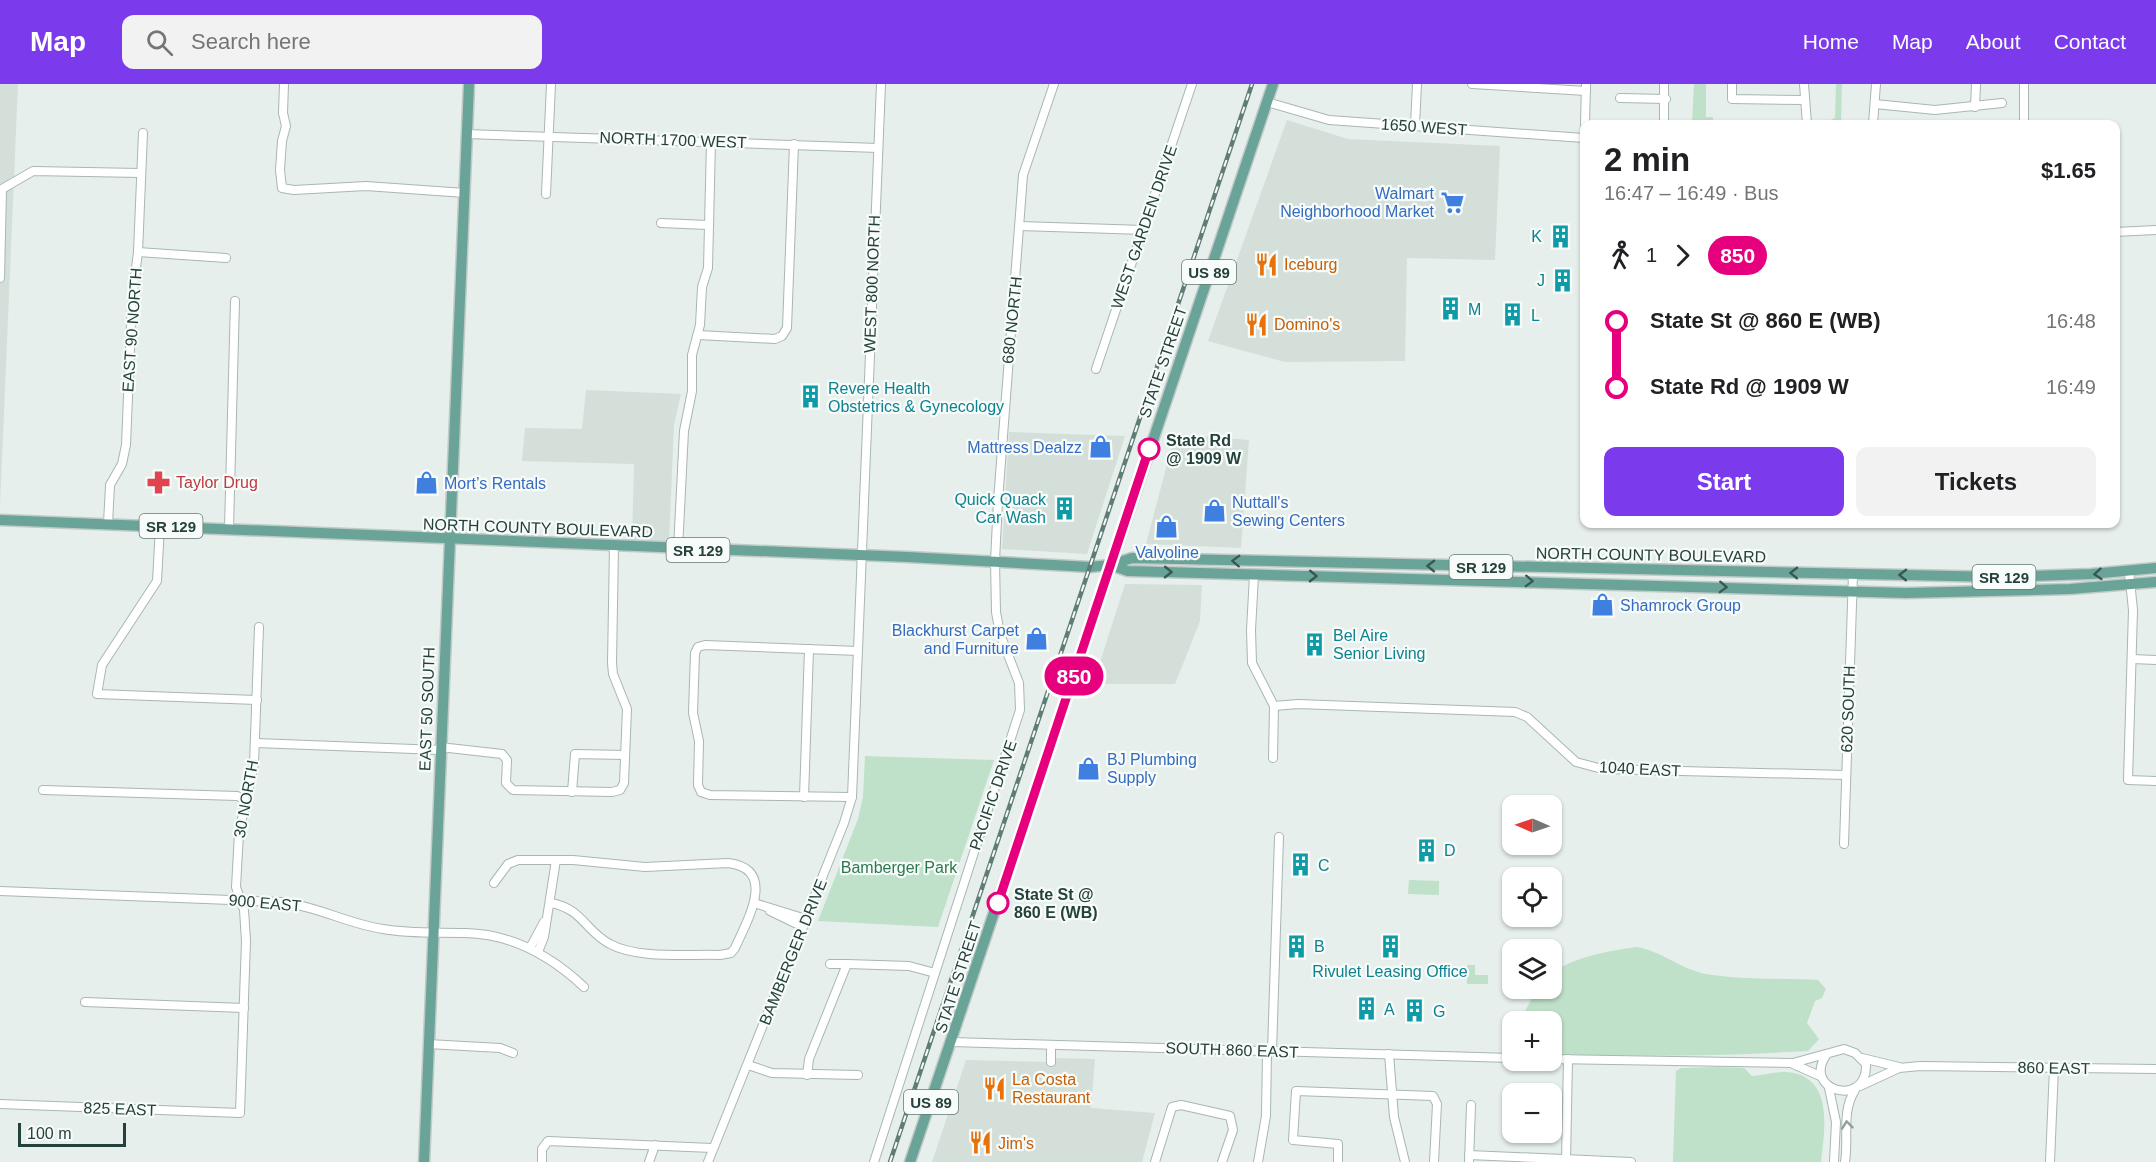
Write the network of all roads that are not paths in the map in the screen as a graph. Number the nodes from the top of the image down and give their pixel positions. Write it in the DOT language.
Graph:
graph roads {
  1 [pos="284,84"];
  2 [pos="469,84"];
  3 [pos="550,84"];
  4 [pos="881,84"];
  5 [pos="1054,84"];
  6 [pos="1192,84"];
  7 [pos="1273,84"];
  8 [pos="1417,84"];
  9 [pos="1472,84"];
  10 [pos="1664,84"];
  11 [pos="1732,84"];
  12 [pos="1804,84"];
  13 [pos="1876,84"];
  14 [pos="1976,84"];
  15 [pos="2024,84"];
  16 [pos="1586,88"];
  17 [pos="1620,98"];
  18 [pos="1665,99"];
  19 [pos="1804,100"];
  20 [pos="1267,102"];
  21 [pos="2002,103"];
  22 [pos="1875,104"];
  23 [pos="1976,107"];
  24 [pos="1586,120"];
  25 [pos="1664,120"];
  26 [pos="1806,120"];
  27 [pos="1873,120"];
  28 [pos="2024,120"];
  29 [pos="1414,126"];
  30 [pos="143,133"];
  31 [pos="467,134"];
  32 [pos="549,136"];
  33 [pos="1580,138"];
  34 [pos="711,141"];
  35 [pos="794,144"];
  36 [pos="878,148"];
  37 [pos="140,173"];
  38 [pos="465,193"];
  39 [pos="546,194"];
  40 [pos="661,223"];
  41 [pos="708,225"];
  42 [pos="1020,226"];
  43 [pos="1144,230"];
  44 [pos="2156,230"];
  45 [pos="2120,232"];
  46 [pos="138,252"];
  47 [pos="226,258"];
  48 [pos="0,278"];
  49 [pos="235,301"];
  50 [pos="698,335"];
  51 [pos="1096,369"];
  52 [pos="0,520"];
  53 [pos="108,524"];
  54 [pos="160,526"];
  55 [pos="229,528"];
  56 [pos="449,540"];
  57 [pos="615,546"];
  58 [pos="678,549"];
  59 [pos="862,556"];
  60 [pos="995,561"];
  61 [pos="1110,565"];
  62 [pos="2156,568"];
  63 [pos="2129,571"];
  64 [pos="1853,574"];
  65 [pos="1254,575"];
  66 [pos="2156,582"];
  67 [pos="2132,585"];
  68 [pos="1852,591"];
  69 [pos="260,627"];
  70 [pos="809,649"];
  71 [pos="858,651"];
  72 [pos="2132,659"];
  73 [pos="2156,660"];
  74 [pos="257,700"];
  75 [pos="1274,706"];
  76 [pos="256,743"];
  77 [pos="440,749"];
  78 [pos="626,755"];
  79 [pos="1273,758"];
  80 [pos="1846,775"];
  81 [pos="2156,781"];
  82 [pos="43,790"];
  83 [pos="572,792"];
  84 [pos="804,797"];
  85 [pos="852,797"];
  86 [pos="246,799"];
  87 [pos="1279,837"];
  88 [pos="1844,844"];
  89 [pos="556,860"];
  90 [pos="494,883"];
  91 [pos="0,891"];
  92 [pos="240,900"];
  93 [pos="754,903"];
  94 [pos="550,907"];
  95 [pos="805,923"];
  96 [pos="433,932"];
  97 [pos="534,950"];
  98 [pos="830,964"];
  99 [pos="847,964"];
  100 [pos="935,973"];
  101 [pos="584,987"];
  102 [pos="84,1002"];
  103 [pos="244,1008"];
  104 [pos="952,1041"];
  105 [pos="428,1044"];
  106 [pos="1051,1045"];
  107 [pos="1270,1051"];
  108 [pos="513,1053"];
  109 [pos="1389,1054"];
  110 [pos="1827,1054"];
  111 [pos="1502,1058"];
  112 [pos="1862,1058"];
  113 [pos="1562,1059"];
  114 [pos="1568,1059"];
  115 [pos="1051,1062"];
  116 [pos="1793,1064"];
  117 [pos="748,1065"];
  118 [pos="1899,1068"];
  119 [pos="2054,1068"];
  120 [pos="2156,1069"];
  121 [pos="807,1075"];
  122 [pos="858,1075"];
  123 [pos="1820,1076"];
  124 [pos="1829,1088"];
  125 [pos="1858,1088"];
  126 [pos="1391,1094"];
  127 [pos="0,1104"];
  128 [pos="1471,1105"];
  129 [pos="240,1113"];
  130 [pos="655,1145"];
  131 [pos="712,1148"];
  132 [pos="1469,1158"];
  133 [pos="1565,1161"];
  134 [pos="424,1162"];
  135 [pos="542,1162"];
  136 [pos="649,1162"];
  137 [pos="708,1162"];
  138 [pos="874,1162"];
  139 [pos="910,1162"];
  140 [pos="1155,1162"];
  141 [pos="1222,1162"];
  142 [pos="1258,1162"];
  143 [pos="1338,1162"];
  144 [pos="1405,1162"];
  145 [pos="1434,1162"];
  146 [pos="1631,1162"];
  147 [pos="1834,1162"];
  148 [pos="1845,1162"];
  149 [pos="2050,1162"];
  1 -- 38 [label="street"];
  2 -- 31 [label="main road, EAST 50 SOUTH"];
  3 -- 32 [label="street"];
  4 -- 36 [label="street, WEST 800 NORTH"];
  5 -- 42 [label="street, 680 NORTH"];
  6 -- 43 [label="street, WEST GARDEN DRIVE"];
  7 -- 20 [label="main road, STATE STREET / US 89"];
  8 -- 29 [label="street"];
  9 -- 16 [label="street"];
  10 -- 18 [label="street"];
  11 -- 19 [label="street"];
  12 -- 19 [label="street"];
  13 -- 22 [label="street"];
  14 -- 23 [label="street"];
  15 -- 28 [label="street"];
  16 -- 24 [label="street"];
  17 -- 18 [label="street"];
  18 -- 25 [label="street"];
  19 -- 26 [label="street"];
  20 -- 29 [label="street, 1650 WEST"];
  20 -- 61 [label="main road, STATE STREET / US 89"];
  21 -- 23 [label="street"];
  22 -- 23 [label="street"];
  22 -- 27 [label="street"];
  29 -- 33 [label="street, 1650 WEST"];
  30 -- 37 [label="street, EAST 90 NORTH"];
  31 -- 32 [label="street, NORTH 1700 WEST"];
  31 -- 38 [label="main road, EAST 50 SOUTH"];
  32 -- 34 [label="street, NORTH 1700 WEST"];
  32 -- 39 [label="street"];
  34 -- 35 [label="street, NORTH 1700 WEST"];
  34 -- 41 [label="street"];
  35 -- 36 [label="street, NORTH 1700 WEST"];
  35 -- 50 [label="street"];
  36 -- 59 [label="street, WEST 800 NORTH"];
  37 -- 46 [label="street, EAST 90 NORTH"];
  37 -- 48 [label="street"];
  38 -- 56 [label="main road, EAST 50 SOUTH"];
  40 -- 41 [label="street"];
  41 -- 50 [label="street"];
  42 -- 43 [label="street"];
  42 -- 60 [label="street, 680 NORTH"];
  43 -- 51 [label="street, WEST GARDEN DRIVE"];
  44 -- 45 [label="street"];
  46 -- 47 [label="street"];
  46 -- 53 [label="street, EAST 90 NORTH"];
  49 -- 55 [label="street"];
  50 -- 58 [label="street"];
  52 -- 53 [label="main road, NORTH COUNTY BOULEVARD / SR 129"];
  53 -- 54 [label="main road, NORTH COUNTY BOULEVARD / SR 129"];
  54 -- 55 [label="main road, NORTH COUNTY BOULEVARD / SR 129"];
  54 -- 74 [label="street"];
  55 -- 56 [label="main road, NORTH COUNTY BOULEVARD / SR 129"];
  56 -- 57 [label="main road, NORTH COUNTY BOULEVARD / SR 129"];
  56 -- 77 [label="main road, EAST 50 SOUTH"];
  57 -- 58 [label="main road, NORTH COUNTY BOULEVARD / SR 129"];
  57 -- 78 [label="street"];
  58 -- 59 [label="main road, NORTH COUNTY BOULEVARD / SR 129"];
  59 -- 60 [label="main road, NORTH COUNTY BOULEVARD / SR 129"];
  59 -- 71 [label="street, BAMBERGER DRIVE"];
  60 -- 61 [label="main road, NORTH COUNTY BOULEVARD / SR 129"];
  60 -- 100 [label="street, PACIFIC DRIVE"];
  64 -- 61 [label="main road, NORTH COUNTY BOULEVARD / SR 129, one-way"];
  61 -- 65 [label="main road, NORTH COUNTY BOULEVARD / SR 129, one-way"];
  61 -- 104 [label="main road, STATE STREET / US 89"];
  62 -- 63 [label="main road, NORTH COUNTY BOULEVARD / SR 129"];
  63 -- 64 [label="main road, NORTH COUNTY BOULEVARD / SR 129, one-way"];
  63 -- 67 [label="street"];
  64 -- 68 [label="street, 620 SOUTH"];
  65 -- 68 [label="main road, NORTH COUNTY BOULEVARD / SR 129, one-way"];
  65 -- 75 [label="street"];
  66 -- 67 [label="main road, SR 129"];
  67 -- 68 [label="main road, SR 129"];
  67 -- 72 [label="street"];
  68 -- 80 [label="street, 620 SOUTH"];
  69 -- 74 [label="street, 30 NORTH"];
  70 -- 71 [label="street"];
  70 -- 84 [label="street"];
  70 -- 84 [label="street"];
  71 -- 85 [label="street, BAMBERGER DRIVE"];
  72 -- 73 [label="street"];
  72 -- 81 [label="street"];
  74 -- 76 [label="street, 30 NORTH"];
  75 -- 79 [label="street"];
  75 -- 80 [label="street, 1040 EAST"];
  76 -- 77 [label="street"];
  76 -- 86 [label="street, 30 NORTH"];
  77 -- 83 [label="street"];
  77 -- 96 [label="main road, EAST 50 SOUTH"];
  78 -- 83 [label="street"];
  78 -- 83 [label="street"];
  80 -- 88 [label="street, 620 SOUTH"];
  82 -- 86 [label="street"];
  84 -- 85 [label="street"];
  85 -- 95 [label="street, BAMBERGER DRIVE"];
  86 -- 92 [label="street, 30 NORTH"];
  87 -- 107 [label="street"];
  89 -- 90 [label="street"];
  89 -- 93 [label="street"];
  89 -- 94 [label="street"];
  91 -- 92 [label="street, 900 EAST"];
  92 -- 96 [label="street, 900 EAST"];
  92 -- 103 [label="street, 30 NORTH"];
  93 -- 94 [label="street"];
  93 -- 95 [label="street"];
  94 -- 97 [label="street"];
  95 -- 117 [label="street, BAMBERGER DRIVE"];
  96 -- 97 [label="street, 900 EAST"];
  96 -- 105 [label="main road, EAST 50 SOUTH"];
  97 -- 101 [label="street, 900 EAST"];
  98 -- 99 [label="street"];
  99 -- 100 [label="street"];
  99 -- 121 [label="street"];
  100 -- 138 [label="street, PACIFIC DRIVE"];
  102 -- 103 [label="street"];
  103 -- 129 [label="street, 30 NORTH"];
  104 -- 106 [label="street, SOUTH 860 EAST"];
  104 -- 139 [label="main road, STATE STREET / US 89"];
  105 -- 108 [label="street"];
  105 -- 134 [label="main road, EAST 50 SOUTH"];
  106 -- 107 [label="street, SOUTH 860 EAST"];
  106 -- 115 [label="street"];
  107 -- 109 [label="street, SOUTH 860 EAST"];
  107 -- 142 [label="street"];
  109 -- 111 [label="street, SOUTH 860 EAST"];
  109 -- 126 [label="street"];
  110 -- 112 [label="street"];
  110 -- 116 [label="street"];
  110 -- 123 [label="street"];
  112 -- 118 [label="street"];
  112 -- 125 [label="street"];
  113 -- 114 [label="street"];
  114 -- 116 [label="street"];
  114 -- 133 [label="street"];
  116 -- 123 [label="street"];
  117 -- 121 [label="street"];
  117 -- 131 [label="street, BAMBERGER DRIVE"];
  118 -- 119 [label="street, 860 EAST"];
  118 -- 125 [label="street"];
  119 -- 120 [label="street, 860 EAST"];
  119 -- 149 [label="street"];
  121 -- 122 [label="street"];
  123 -- 124 [label="street"];
  124 -- 125 [label="street"];
  124 -- 147 [label="street"];
  148 -- 125 [label="street, one-way"];
  126 -- 143 [label="street"];
  126 -- 144 [label="street"];
  126 -- 145 [label="street"];
  127 -- 129 [label="street, 825 EAST"];
  128 -- 132 [label="street"];
  130 -- 131 [label="street"];
  130 -- 135 [label="street"];
  130 -- 136 [label="street"];
  131 -- 137 [label="street, BAMBERGER DRIVE"];
  132 -- 133 [label="street"];
  133 -- 146 [label="street"];
  140 -- 141 [label="street"];
}
